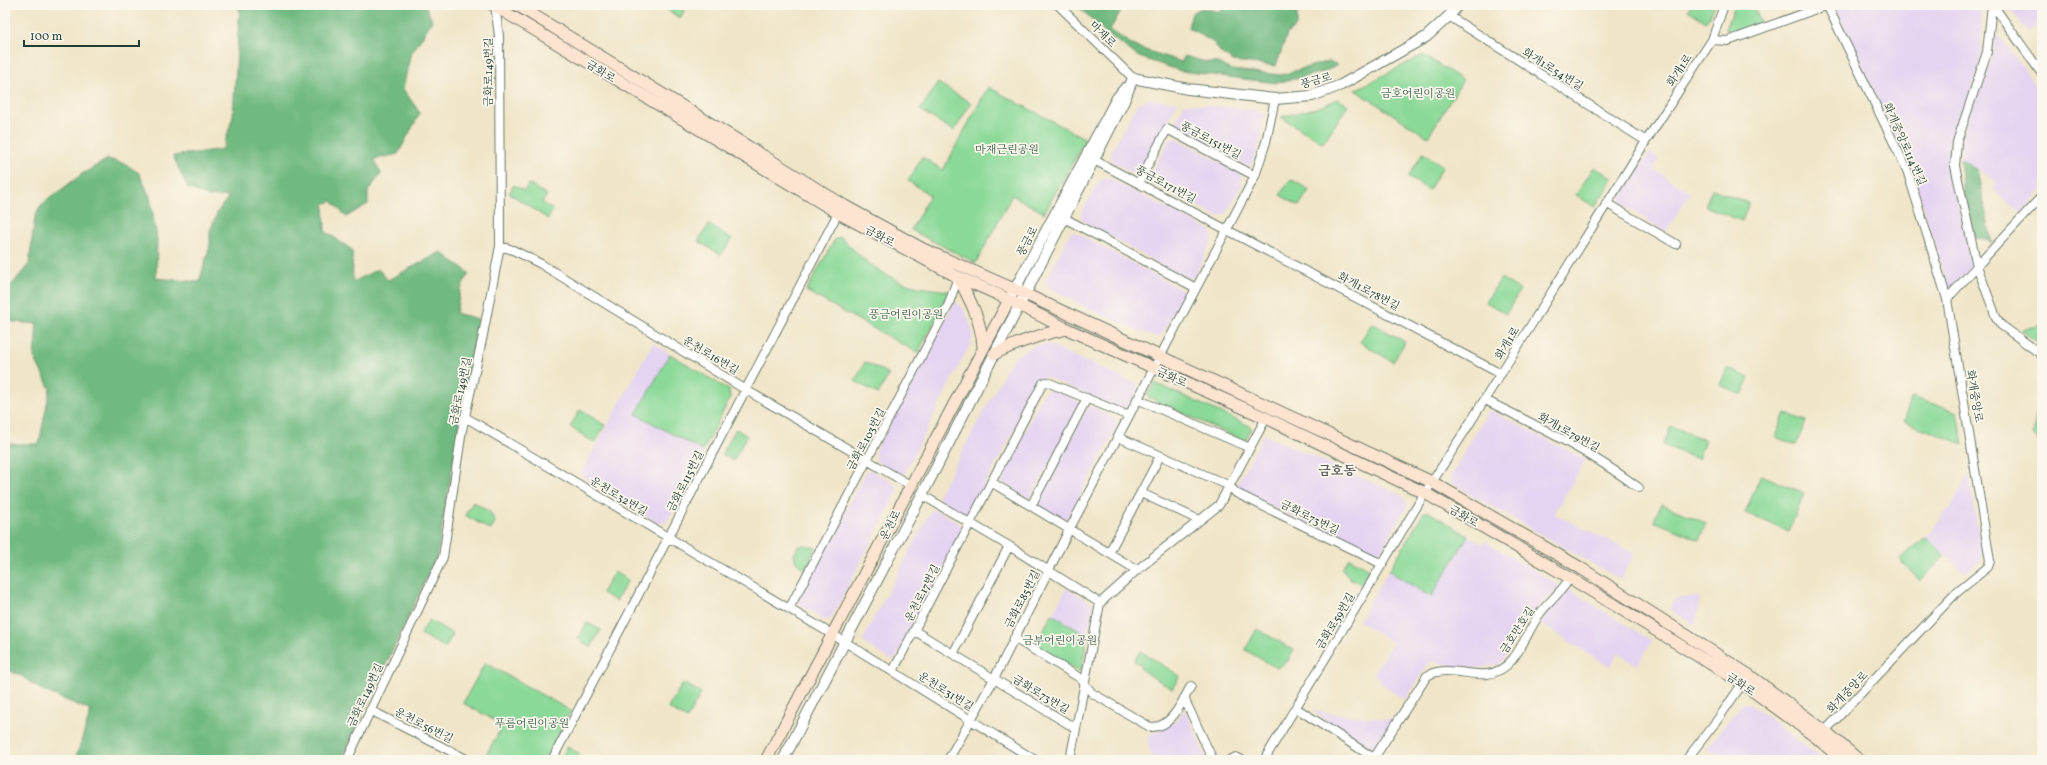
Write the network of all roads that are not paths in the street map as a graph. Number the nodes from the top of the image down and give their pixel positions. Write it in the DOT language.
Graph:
graph roads {
  1 [pos="494,5"];
  2 [pos="517,5"];
  3 [pos="1058,5"];
  4 [pos="1458,5"];
  5 [pos="1724,5"];
  6 [pos="1827,5"];
  7 [pos="1992,5"];
  8 [pos="1449,16"];
  9 [pos="1712,40"];
  10 [pos="2042,74"];
  11 [pos="1133,78"];
  12 [pos="1275,99"];
  13 [pos="1646,141"];
  14 [pos="1094,160"];
  15 [pos="1254,176"];
  16 [pos="1139,182"];
  17 [pos="2042,196"];
  18 [pos="1606,203"];
  19 [pos="838,214"];
  20 [pos="1064,218"];
  21 [pos="1226,229"];
  22 [pos="1676,244"];
  23 [pos="500,246"];
  24 [pos="1977,266"];
  25 [pos="958,277"];
  26 [pos="1196,288"];
  27 [pos="1020,292"];
  28 [pos="1948,298"];
  29 [pos="1009,300"];
  30 [pos="1020,306"];
  31 [pos="1067,329"];
  32 [pos="984,346"];
  33 [pos="994,354"];
  34 [pos="2042,355"];
  35 [pos="1159,356"];
  36 [pos="1153,369"];
  37 [pos="1501,374"];
  38 [pos="746,390"];
  39 [pos="1088,398"];
  40 [pos="1138,399"];
  41 [pos="1485,400"];
  42 [pos="1129,416"];
  43 [pos="465,417"];
  44 [pos="1266,418"];
  45 [pos="1118,437"];
  46 [pos="1250,448"];
  47 [pos="1160,456"];
  48 [pos="867,460"];
  49 [pos="991,482"];
  50 [pos="1432,482"];
  51 [pos="910,485"];
  52 [pos="1230,486"];
  53 [pos="1639,488"];
  54 [pos="1141,493"];
  55 [pos="1425,493"];
  56 [pos="922,495"];
  57 [pos="1031,506"];
  58 [pos="1199,520"];
  59 [pos="969,523"];
  60 [pos="1070,530"];
  61 [pos="669,538"];
  62 [pos="1009,546"];
  63 [pos="1109,553"];
  64 [pos="1382,564"];
  65 [pos="1049,570"];
  66 [pos="1137,570"];
  67 [pos="1570,578"];
  68 [pos="1100,603"];
  69 [pos="789,609"];
  70 [pos="915,631"];
  71 [pos="832,634"];
  72 [pos="1014,638"];
  73 [pos="845,642"];
  74 [pos="953,654"];
  75 [pos="893,671"];
  76 [pos="1750,674"];
  77 [pos="994,679"];
  78 [pos="1742,683"];
  79 [pos="1084,684"];
  80 [pos="1191,686"];
  81 [pos="1184,698"];
  82 [pos="1296,708"];
  83 [pos="370,710"];
  84 [pos="971,720"];
  85 [pos="1075,728"];
  86 [pos="1821,734"];
  87 [pos="1375,759"];
  88 [pos="347,760"];
  89 [pos="468,760"];
  90 [pos="552,760"];
  91 [pos="766,760"];
  92 [pos="782,760"];
  93 [pos="948,760"];
  94 [pos="1035,760"];
  95 [pos="1070,760"];
  96 [pos="1213,760"];
  97 [pos="1230,760"];
  98 [pos="1242,760"];
  99 [pos="1264,760"];
  100 [pos="1686,760"];
  101 [pos="1842,760"];
  102 [pos="1859,760"];
  1 -- 19 [label="main road, 금화로"];
  1 -- 23 [label="street, 금화로149번길"];
  2 -- 27 [label="main road, 금화로"];
  3 -- 11 [label="street, 마재로"];
  4 -- 8 [label="street, 풍금로"];
  5 -- 9 [label="street, 화개1로"];
  6 -- 9 [label="street"];
  6 -- 28 [label="street, 화개중앙로114번길"];
  7 -- 10 [label="street"];
  7 -- 24 [label="street"];
  8 -- 12 [label="street, 풍금로"];
  8 -- 13 [label="street, 화개1로54번길"];
  9 -- 13 [label="street, 화개1로"];
  11 -- 12 [label="street, 풍금로"];
  11 -- 14 [label="street, 풍금로"];
  11 -- 27 [label="street, 풍금로"];
  12 -- 15 [label="street"];
  13 -- 18 [label="street, 화개1로"];
  14 -- 16 [label="street, 풍금로171번길"];
  14 -- 20 [label="street, 풍금로"];
  15 -- 16 [label="street, 풍금로151번길"];
  15 -- 21 [label="street"];
  16 -- 21 [label="street, 풍금로171번길"];
  17 -- 24 [label="street"];
  18 -- 22 [label="street"];
  18 -- 37 [label="street, 화개1로"];
  19 -- 25 [label="main road, 금화로"];
  19 -- 38 [label="street, 금화로115번길"];
  20 -- 26 [label="street"];
  20 -- 27 [label="street, 풍금로"];
  21 -- 26 [label="street"];
  21 -- 37 [label="street, 화개1로78번길"];
  23 -- 38 [label="street, 운천로16번길"];
  23 -- 43 [label="street, 금화로149번길"];
  24 -- 28 [label="street"];
  24 -- 34 [label="street"];
  25 -- 29 [label="main road, 금화로"];
  25 -- 32 [label="main road"];
  25 -- 48 [label="street, 금화로103번길"];
  26 -- 35 [label="street"];
  27 -- 29 [label="street, 운천로"];
  27 -- 30 [label="street, 운천로"];
  27 -- 35 [label="main road, 금화로"];
  28 -- 86 [label="street, 화개중앙로"];
  29 -- 30 [label="main road, 금화로"];
  29 -- 32 [label="main road, 운천로"];
  30 -- 31 [label="main road, 금화로"];
  30 -- 33 [label="street, 운천로"];
  31 -- 33 [label="main road"];
  31 -- 36 [label="main road, 금화로"];
  32 -- 51 [label="main road, 운천로"];
  33 -- 56 [label="street, 운천로"];
  35 -- 36 [label="street"];
  35 -- 50 [label="main road, 금화로"];
  36 -- 40 [label="street, 금화로85번길"];
  36 -- 44 [label="main road, 금화로"];
  37 -- 41 [label="street, 화개1로"];
  38 -- 48 [label="street, 운천로16번길"];
  38 -- 61 [label="street, 금화로115번길"];
  39 -- 42 [label="street"];
  39 -- 49 [label="street"];
  39 -- 57 [label="street"];
  40 -- 42 [label="street, 금화로85번길"];
  40 -- 46 [label="street"];
  41 -- 50 [label="street, 화개1로"];
  41 -- 53 [label="street, 화개1로79번길"];
  42 -- 45 [label="street, 금화로85번길"];
  43 -- 61 [label="street, 운천로32번길"];
  43 -- 83 [label="street, 금화로149번길"];
  44 -- 46 [label="street"];
  44 -- 55 [label="main road, 금화로"];
  45 -- 47 [label="street, 금화로73번길"];
  45 -- 60 [label="street, 금화로85번길"];
  46 -- 52 [label="street"];
  47 -- 52 [label="street, 금화로73번길"];
  47 -- 54 [label="street"];
  48 -- 51 [label="street, 운천로16번길"];
  48 -- 69 [label="street, 금화로103번길"];
  49 -- 57 [label="street"];
  49 -- 59 [label="street"];
  50 -- 55 [label="street, 화개1로"];
  50 -- 76 [label="main road, 금화로"];
  51 -- 71 [label="main road, 운천로"];
  52 -- 58 [label="street"];
  52 -- 64 [label="street, 금화로73번길"];
  54 -- 58 [label="street"];
  54 -- 63 [label="street"];
  55 -- 64 [label="street, 금화로59번길"];
  55 -- 67 [label="main road, 금화로"];
  56 -- 59 [label="street"];
  56 -- 73 [label="street, 운천로"];
  57 -- 60 [label="street"];
  58 -- 66 [label="street"];
  59 -- 62 [label="street"];
  59 -- 70 [label="street, 운천로17번길"];
  60 -- 63 [label="street"];
  60 -- 65 [label="street, 금화로85번길"];
  61 -- 69 [label="street, 운천로32번길"];
  61 -- 90 [label="street, 금화로115번길"];
  62 -- 65 [label="street"];
  62 -- 74 [label="street"];
  63 -- 66 [label="street"];
  64 -- 82 [label="street, 금화로59번길"];
  65 -- 68 [label="street"];
  65 -- 72 [label="street, 금화로85번길"];
  66 -- 68 [label="street"];
  67 -- 78 [label="main road, 금화로"];
  67 -- 87 [label="street, 금호만호길"];
  68 -- 79 [label="street, 금화로73번길"];
  69 -- 71 [label="street, 운천로32번길"];
  70 -- 74 [label="street"];
  70 -- 75 [label="street, 운천로17번길"];
  71 -- 73 [label="street, 운천로32번길"];
  71 -- 91 [label="main road, 운천로"];
  72 -- 77 [label="street, 금화로85번길"];
  72 -- 79 [label="street"];
  73 -- 75 [label="street, 운천로31번길"];
  73 -- 92 [label="street, 운천로"];
  74 -- 77 [label="street"];
  75 -- 84 [label="street, 운천로31번길"];
  76 -- 78 [label="street"];
  76 -- 86 [label="main road, 금화로"];
  77 -- 84 [label="street, 금화로85번길"];
  77 -- 85 [label="street, 금화로73번길"];
  78 -- 86 [label="main road, 금화로"];
  78 -- 100 [label="street"];
  79 -- 81 [label="street"];
  79 -- 85 [label="street, 금화로73번길"];
  80 -- 81 [label="street"];
  81 -- 96 [label="street"];
  82 -- 87 [label="street, 금호만호길"];
  82 -- 99 [label="street, 금화로59번길"];
  83 -- 88 [label="street, 금화로149번길"];
  83 -- 89 [label="street, 운천로56번길"];
  84 -- 93 [label="street, 금화로85번길"];
  84 -- 94 [label="street, 운천로31번길"];
  85 -- 95 [label="street, 금화로73번길"];
  86 -- 101 [label="main road, 금화로"];
  86 -- 102 [label="main road, 금화로"];
  97 -- 98 [label="street"];
}
